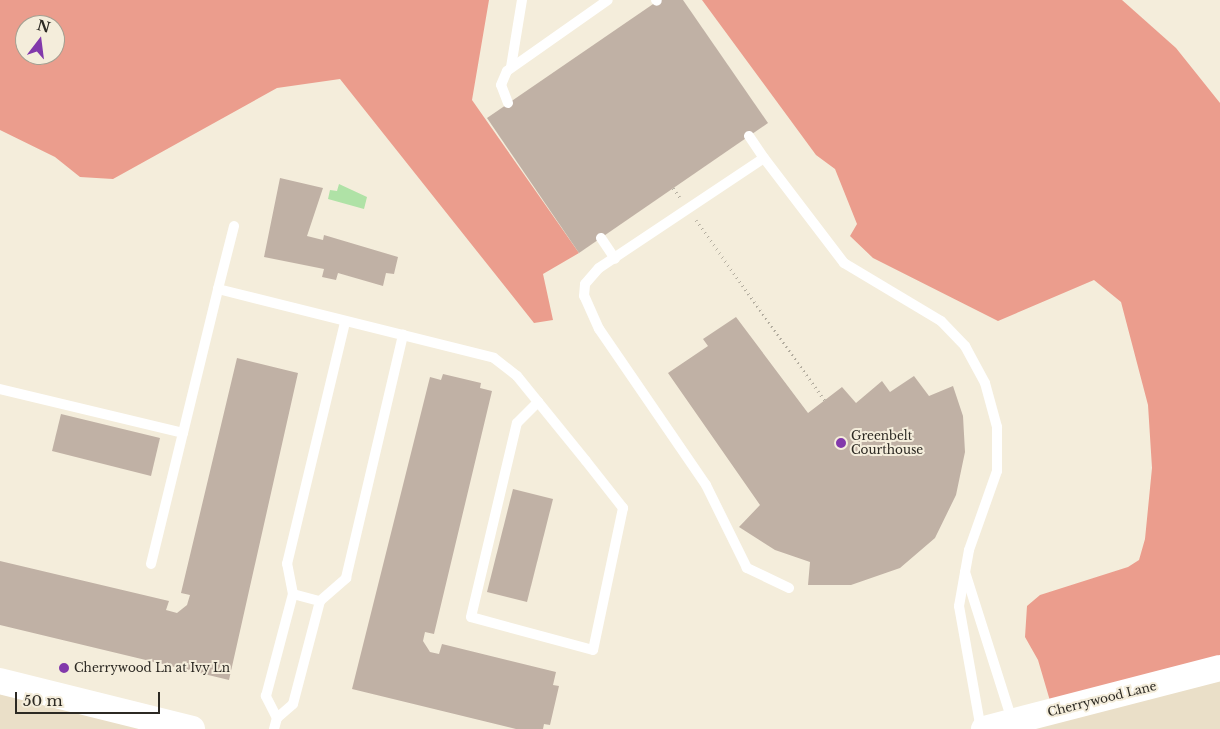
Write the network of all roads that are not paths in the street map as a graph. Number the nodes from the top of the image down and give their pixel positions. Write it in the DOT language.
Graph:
graph roads {
  1 [pos="522,0"];
  2 [pos="608,0"];
  3 [pos="511,66"];
  4 [pos="508,103"];
  5 [pos="749,136"];
  6 [pos="764,158"];
  7 [pos="234,226"];
  8 [pos="601,238"];
  9 [pos="614,259"];
  10 [pos="218,288"];
  11 [pos="345,322"];
  12 [pos="403,335"];
  13 [pos="0,389"];
  14 [pos="538,402"];
  15 [pos="183,433"];
  16 [pos="151,564"];
  17 [pos="965,571"];
  18 [pos="789,588"];
  19 [pos="294,594"];
  20 [pos="320,601"];
  21 [pos="1220,668"];
  22 [pos="0,681"];
  23 [pos="277,718"];
  24 [pos="1014,725"];
  25 [pos="192,729"];
  26 [pos="274,729"];
  27 [pos="983,729"];
  1 -- 3 [label="lane"];
  2 -- 3 [label="lane"];
  3 -- 4 [label="lane"];
  5 -- 6 [label="lane"];
  6 -- 9 [label="lane"];
  6 -- 17 [label="lane"];
  7 -- 10 [label="lane"];
  8 -- 9 [label="lane"];
  9 -- 18 [label="lane"];
  10 -- 11 [label="lane"];
  10 -- 15 [label="lane"];
  11 -- 12 [label="lane"];
  11 -- 19 [label="lane"];
  12 -- 14 [label="lane"];
  12 -- 20 [label="lane"];
  13 -- 15 [label="lane"];
  14 -- 14 [label="lane"];
  15 -- 16 [label="lane"];
  17 -- 24 [label="lane"];
  17 -- 27 [label="lane"];
  19 -- 20 [label="lane"];
  19 -- 23 [label="lane"];
  20 -- 23 [label="lane"];
  21 -- 24 [label="street, Cherrywood Lane"];
  22 -- 25 [label="street"];
  23 -- 26 [label="lane"];
  24 -- 27 [label="street, Cherrywood Lane"];
}
